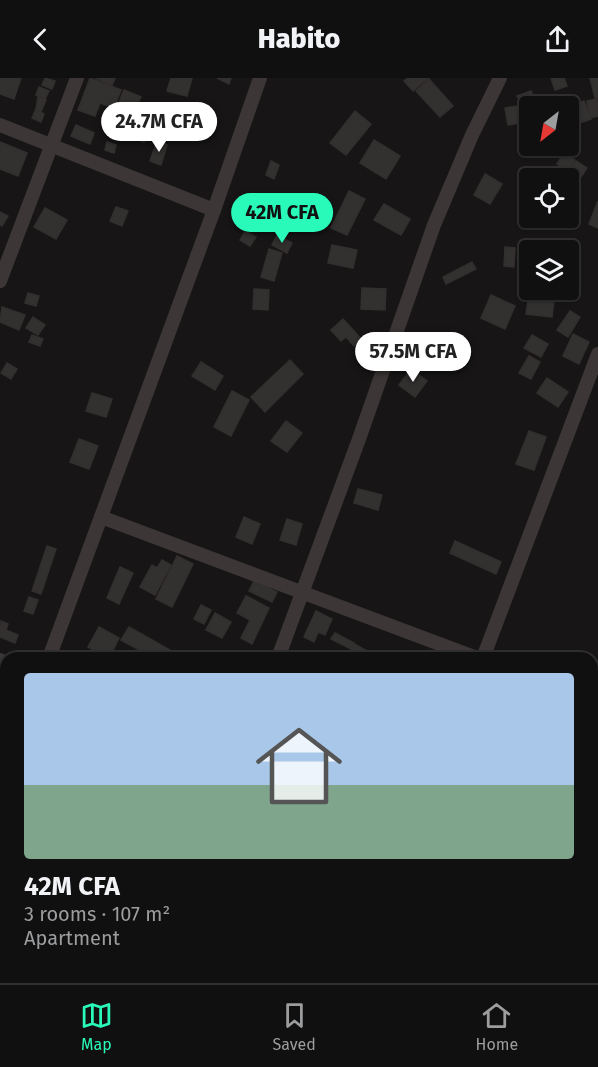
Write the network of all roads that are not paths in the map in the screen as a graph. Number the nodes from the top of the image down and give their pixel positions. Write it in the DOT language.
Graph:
graph roads {
  1 [pos="77,78"];
  2 [pos="260,78"];
  3 [pos="500,78"];
  4 [pos="0,125"];
  5 [pos="52,145"];
  6 [pos="214,210"];
  7 [pos="0,281"];
  8 [pos="598,354"];
  9 [pos="101,517"];
  10 [pos="302,594"];
  11 [pos="51,652"];
  12 [pos="280,652"];
  13 [pos="461,652"];
  14 [pos="485,652"];
  1 -- 5 [label="street"];
  2 -- 6 [label="street"];
  3 -- 10 [label="street"];
  4 -- 5 [label="street"];
  5 -- 6 [label="street"];
  5 -- 7 [label="street"];
  6 -- 9 [label="street"];
  8 -- 14 [label="street"];
  9 -- 10 [label="street"];
  9 -- 11 [label="street"];
  10 -- 12 [label="street"];
  10 -- 13 [label="street"];
}
